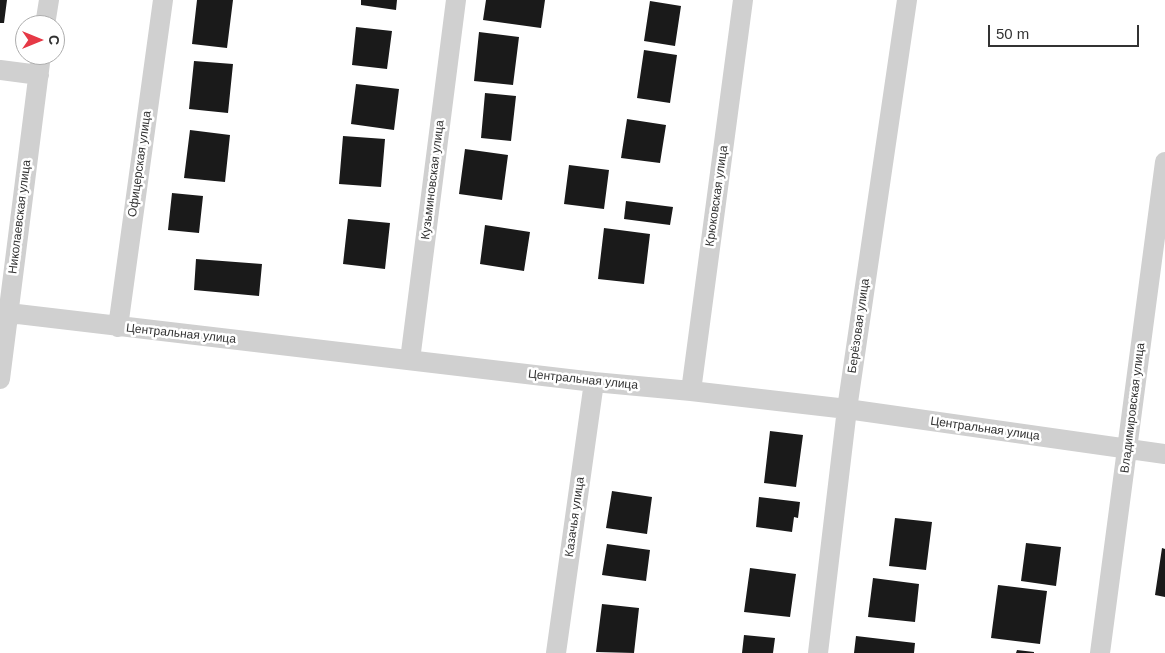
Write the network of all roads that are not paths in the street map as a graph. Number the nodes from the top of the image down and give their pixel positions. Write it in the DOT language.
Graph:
graph roads {
  1 [pos="49,0"];
  2 [pos="163,0"];
  3 [pos="456,0"];
  4 [pos="743,0"];
  5 [pos="907,0"];
  6 [pos="47,15"];
  7 [pos="40,65"];
  8 [pos="0,70"];
  9 [pos="39,75"];
  10 [pos="1165,162"];
  11 [pos="4,313"];
  12 [pos="118,327"];
  13 [pos="410,360"];
  14 [pos="0,379"];
  15 [pos="594,382"];
  16 [pos="691,391"];
  17 [pos="847,410"];
  18 [pos="1128,449"];
  19 [pos="1165,454"];
  20 [pos="556,653"];
  21 [pos="818,653"];
  22 [pos="1100,653"];
  1 -- 6 [label="street"];
  2 -- 12 [label="street, Офицерская улица"];
  3 -- 13 [label="street, Кузьминовская улица"];
  4 -- 16 [label="street, Крюковская улица"];
  5 -- 17 [label="street, Берёзовая улица"];
  7 -- 9 [label="street, Николаевская улица"];
  8 -- 9 [label="street"];
  9 -- 11 [label="street, Николаевская улица"];
  10 -- 18 [label="street, Владимировская улица"];
  11 -- 12 [label="street, Центральная улица"];
  11 -- 14 [label="street, Николаевская улица"];
  12 -- 13 [label="street, Центральная улица"];
  13 -- 15 [label="street, Центральная улица"];
  15 -- 16 [label="street, Центральная улица"];
  15 -- 20 [label="street, Казачья улица"];
  16 -- 17 [label="street, Центральная улица"];
  17 -- 18 [label="street, Центральная улица"];
  17 -- 21 [label="street, Берёзовая улица"];
  18 -- 19 [label="street, Центральная улица"];
  18 -- 22 [label="street, Владимировская улица"];
}
